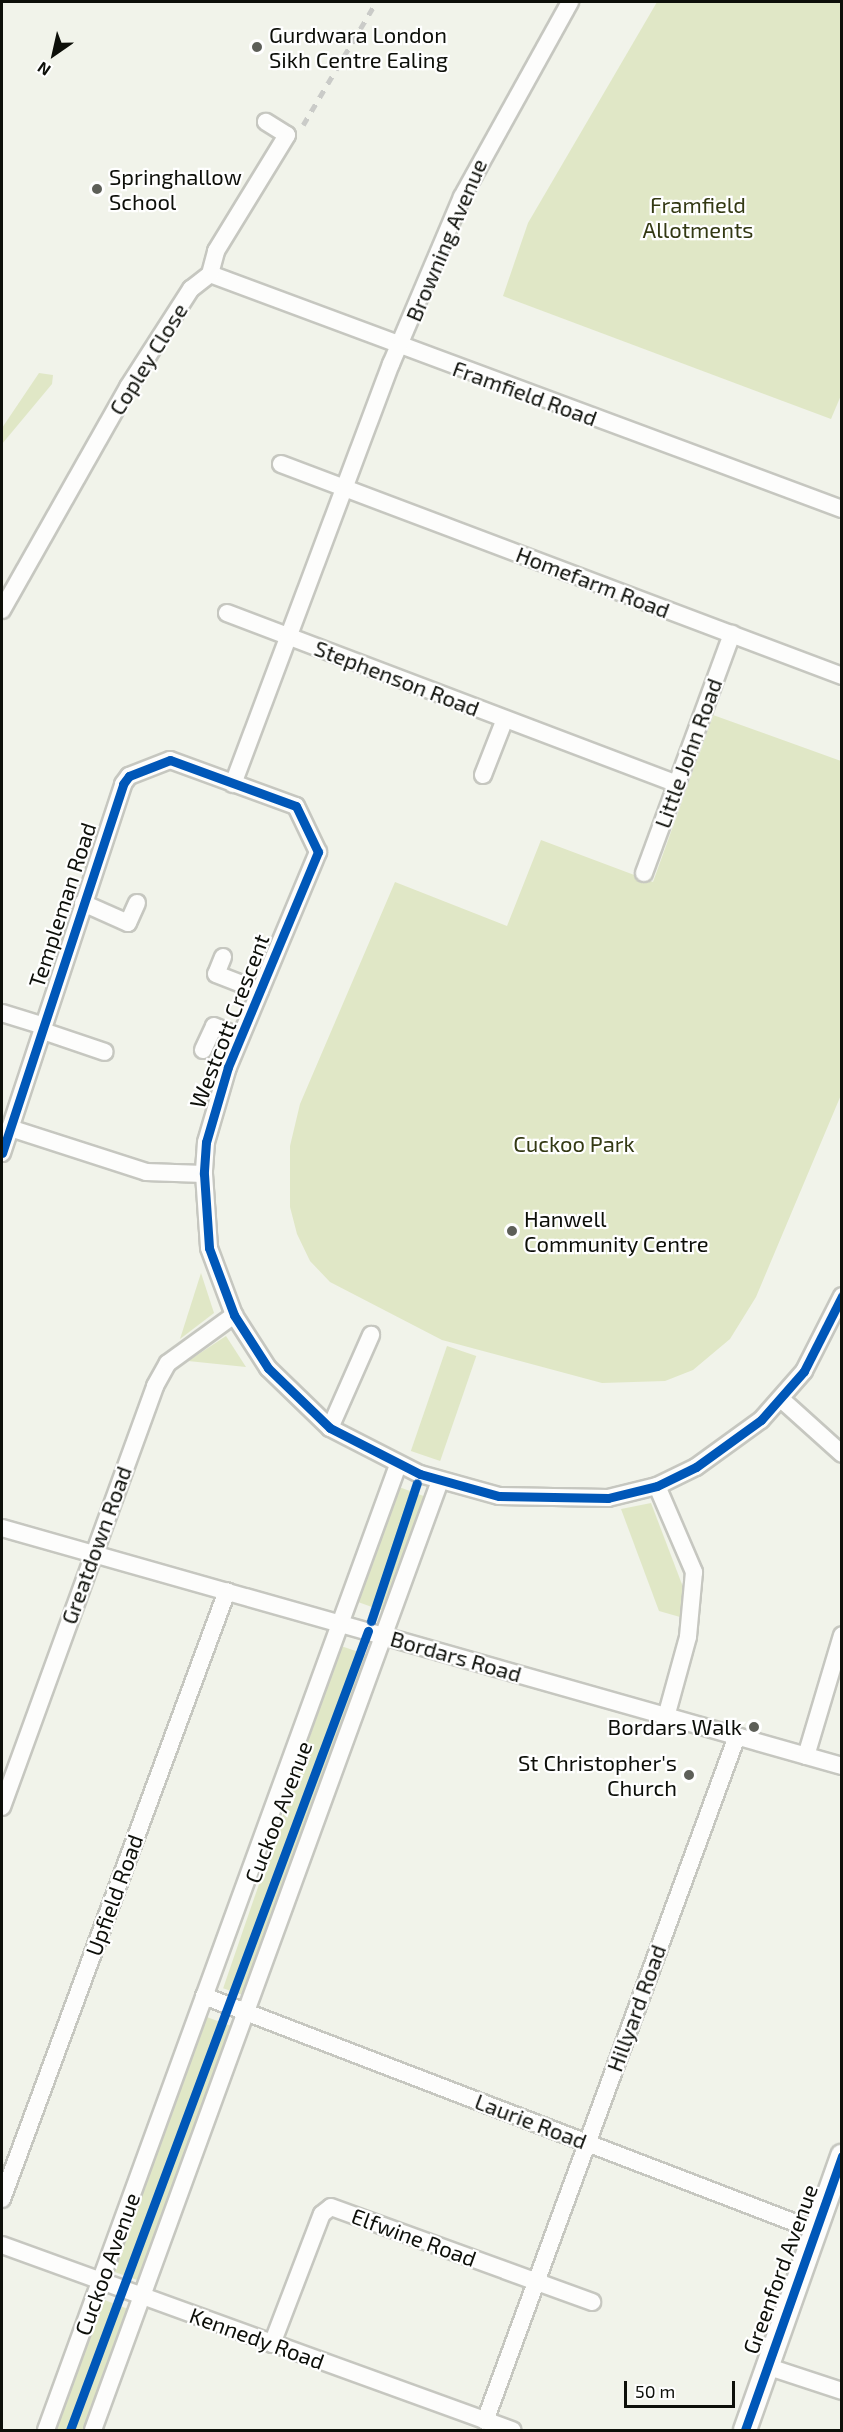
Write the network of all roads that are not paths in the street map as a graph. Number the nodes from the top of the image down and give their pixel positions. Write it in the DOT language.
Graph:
graph roads {
  1 [pos="570,2"];
  2 [pos="266,122"];
  3 [pos="210,274"];
  4 [pos="401,347"];
  5 [pos="281,464"];
  6 [pos="344,488"];
  7 [pos="842,509"];
  8 [pos="2,610"];
  9 [pos="227,613"];
  10 [pos="732,634"];
  11 [pos="288,637"];
  12 [pos="842,676"];
  13 [pos="506,719"];
  14 [pos="483,775"];
  15 [pos="233,784"];
  16 [pos="677,784"];
  17 [pos="644,873"];
  18 [pos="83,903"];
  19 [pos="137,903"];
  20 [pos="223,957"];
  21 [pos="260,991"];
  22 [pos="2,1013"];
  23 [pos="43,1029"];
  24 [pos="240,1037"];
  25 [pos="203,1050"];
  26 [pos="105,1052"];
  27 [pos="10,1128"];
  28 [pos="2,1153"];
  29 [pos="204,1174"];
  30 [pos="842,1296"];
  31 [pos="234,1315"];
  32 [pos="371,1335"];
  33 [pos="781,1399"];
  34 [pos="330,1428"];
  35 [pos="842,1454"];
  36 [pos="398,1465"];
  37 [pos="440,1481"];
  38 [pos="657,1486"];
  39 [pos="2,1528"];
  40 [pos="94,1554"];
  41 [pos="227,1591"];
  42 [pos="341,1623"];
  43 [pos="384,1635"];
  44 [pos="842,1635"];
  45 [pos="666,1717"];
  46 [pos="737,1736"];
  47 [pos="806,1756"];
  48 [pos="842,1766"];
  49 [pos="2,1807"];
  50 [pos="204,1996"];
  51 [pos="248,2011"];
  52 [pos="587,2143"];
  53 [pos="842,2156"];
  54 [pos="836,2186"];
  55 [pos="2,2199"];
  56 [pos="814,2230"];
  57 [pos="2,2245"];
  58 [pos="101,2281"];
  59 [pos="536,2281"];
  60 [pos="142,2296"];
  61 [pos="592,2302"];
  62 [pos="272,2344"];
  63 [pos="766,2366"];
  64 [pos="842,2391"];
  65 [pos="485,2421"];
  66 [pos="46,2430"];
  67 [pos="93,2430"];
  68 [pos="512,2430"];
  69 [pos="745,2430"];
  1 -- 4 [label="street, Browning Avenue"];
  2 -- 3 [label="street, Copley Close"];
  3 -- 4 [label="street, Framfield Road"];
  3 -- 8 [label="street, Copley Close"];
  4 -- 6 [label="street, Browning Avenue"];
  4 -- 7 [label="street, Framfield Road"];
  5 -- 6 [label="street"];
  6 -- 10 [label="street, Homefarm Road"];
  6 -- 11 [label="street, Browning Avenue"];
  9 -- 11 [label="street"];
  10 -- 12 [label="street, Homefarm Road"];
  10 -- 16 [label="street, Little John Road"];
  11 -- 13 [label="street, Stephenson Road"];
  11 -- 15 [label="street, Browning Avenue"];
  13 -- 14 [label="street, Stephenson Road"];
  13 -- 16 [label="street, Stephenson Road"];
  15 -- 18 [label="street, Templeman Road"];
  15 -- 21 [label="street, Westcott Crescent"];
  16 -- 17 [label="street, Little John Road"];
  18 -- 19 [label="street"];
  18 -- 23 [label="street, Templeman Road"];
  20 -- 21 [label="street"];
  21 -- 24 [label="street, Westcott Crescent"];
  22 -- 23 [label="street"];
  23 -- 26 [label="street"];
  23 -- 27 [label="street, Templeman Road"];
  24 -- 25 [label="street"];
  24 -- 29 [label="street, Westcott Crescent"];
  27 -- 28 [label="street, Templeman Road"];
  27 -- 29 [label="street"];
  29 -- 31 [label="street, Westcott Crescent"];
  30 -- 33 [label="street, Westcott Crescent"];
  31 -- 34 [label="street, Westcott Crescent"];
  31 -- 40 [label="street, Greatdown Road"];
  32 -- 34 [label="street"];
  33 -- 35 [label="street"];
  33 -- 38 [label="street, Westcott Crescent"];
  34 -- 36 [label="street, Westcott Crescent"];
  36 -- 37 [label="street, Westcott Crescent"];
  36 -- 42 [label="street, Cuckoo Avenue"];
  37 -- 38 [label="street, Westcott Crescent"];
  37 -- 43 [label="street, Cuckoo Avenue"];
  38 -- 45 [label="street"];
  39 -- 40 [label="street, Bordars Road"];
  40 -- 41 [label="street, Bordars Road"];
  40 -- 49 [label="street, Greatdown Road"];
  41 -- 42 [label="street, Bordars Road"];
  41 -- 55 [label="street, Upfield Road"];
  42 -- 43 [label="street, Bordars Road"];
  42 -- 50 [label="street, Cuckoo Avenue"];
  43 -- 45 [label="street, Bordars Road"];
  43 -- 51 [label="street, Cuckoo Avenue"];
  44 -- 47 [label="street"];
  45 -- 46 [label="street, Bordars Road"];
  46 -- 47 [label="street, Bordars Road"];
  46 -- 52 [label="street, Hillyard Road"];
  47 -- 48 [label="street, Bordars Road"];
  50 -- 51 [label="street"];
  50 -- 58 [label="street, Cuckoo Avenue"];
  51 -- 52 [label="street, Laurie Road"];
  51 -- 60 [label="street, Cuckoo Avenue"];
  52 -- 56 [label="street, Laurie Road"];
  52 -- 59 [label="street, Hillyard Road"];
  53 -- 54 [label="street, Greenford Avenue"];
  54 -- 56 [label="street, Greenford Avenue"];
  56 -- 63 [label="street, Greenford Avenue"];
  57 -- 58 [label="street, Kennedy Road"];
  58 -- 60 [label="street, Kennedy Road"];
  58 -- 66 [label="street, Cuckoo Avenue"];
  59 -- 61 [label="street"];
  59 -- 62 [label="street, Elfwine Road"];
  59 -- 65 [label="street, Hillyard Road"];
  60 -- 62 [label="street, Kennedy Road"];
  60 -- 67 [label="street, Cuckoo Avenue"];
  62 -- 65 [label="street, Kennedy Road"];
  63 -- 64 [label="street"];
  63 -- 69 [label="street, Greenford Avenue"];
  65 -- 68 [label="street, Kennedy Road"];
}
